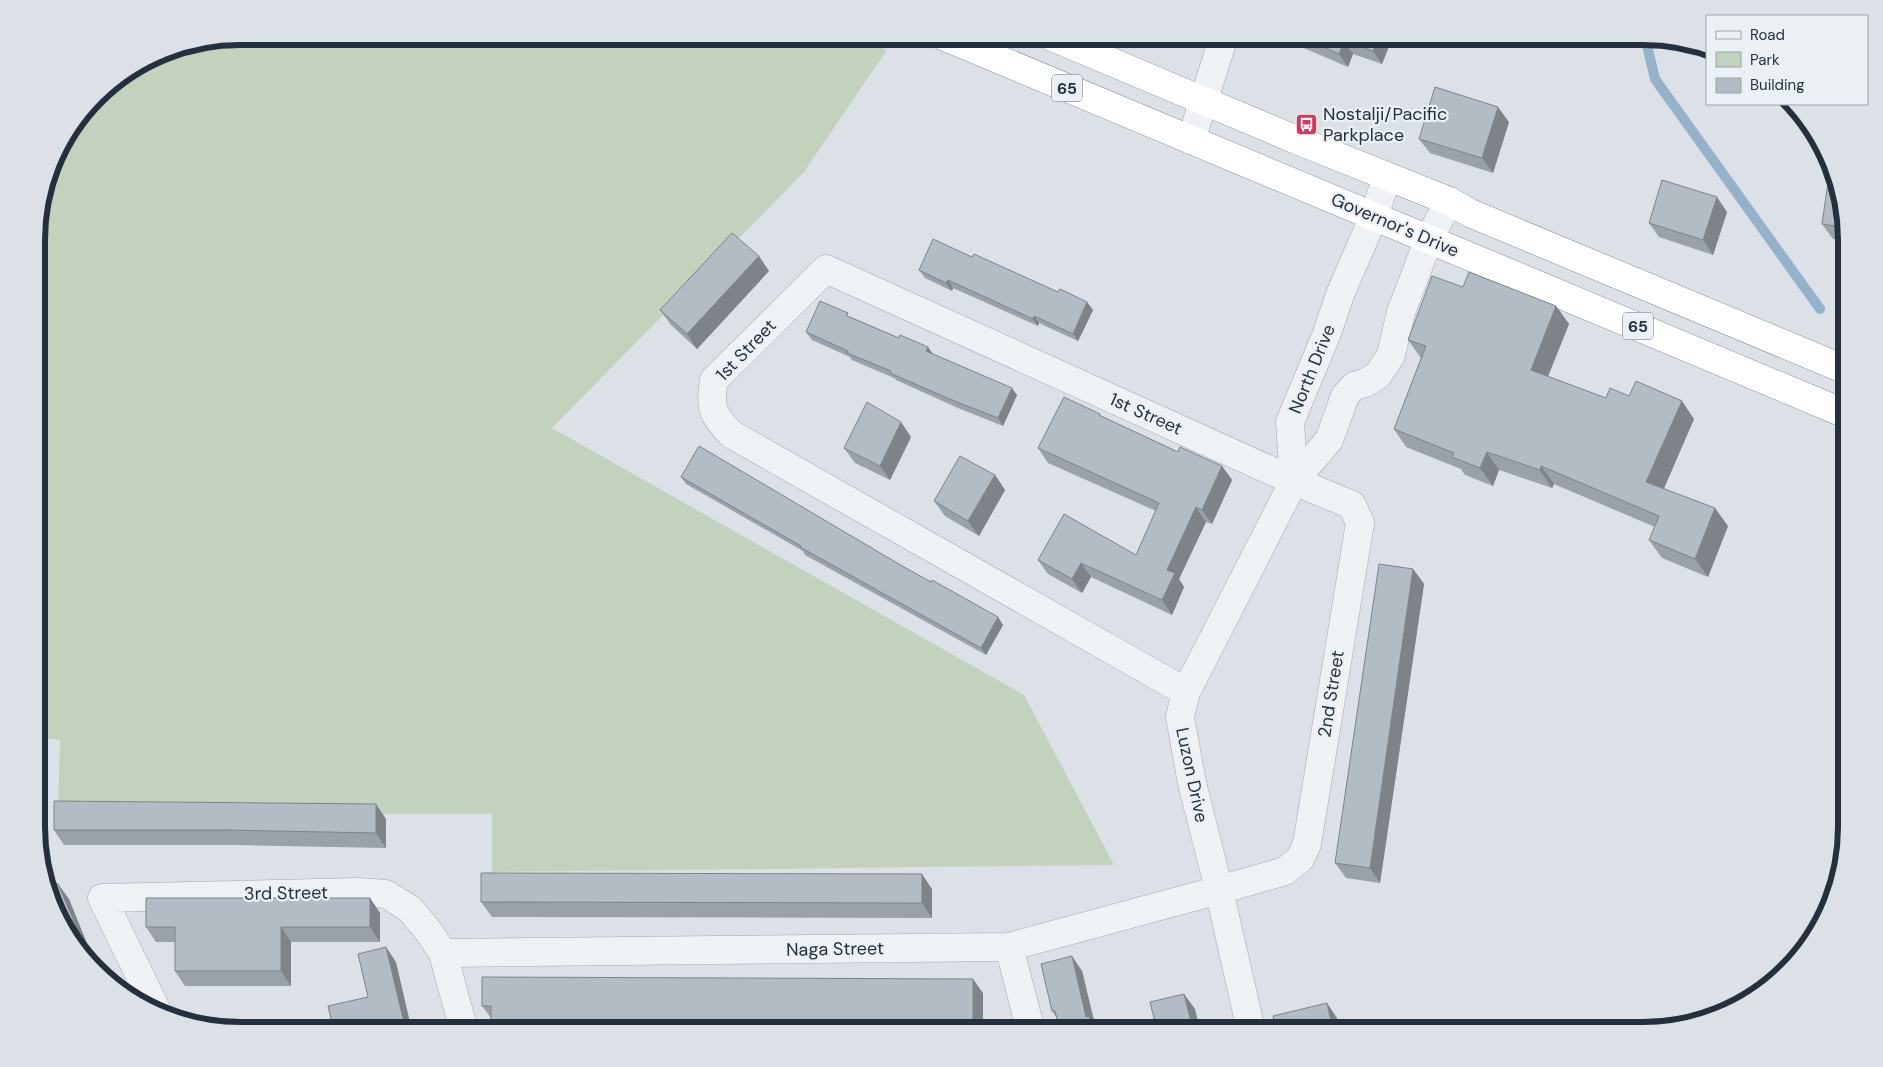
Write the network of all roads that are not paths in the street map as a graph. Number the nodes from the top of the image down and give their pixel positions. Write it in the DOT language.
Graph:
graph roads {
  1 [pos="964,45"];
  2 [pos="1071,45"];
  3 [pos="1221,45"];
  4 [pos="1204,101"];
  5 [pos="1191,140"];
  6 [pos="1387,177"];
  7 [pos="1449,201"];
  8 [pos="1374,216"];
  9 [pos="1429,239"];
  10 [pos="1838,367"];
  11 [pos="1838,411"];
  12 [pos="1294,481"];
  13 [pos="1186,692"];
  14 [pos="1219,890"];
  15 [pos="1009,947"];
  16 [pos="443,953"];
  17 [pos="152,1001"];
  18 [pos="462,1022"];
  19 [pos="1029,1022"];
  20 [pos="1249,1022"];
  1 -- 5 [label="highway, Governor's Drive / 65"];
  2 -- 4 [label="highway, 65"];
  3 -- 4 [label="street"];
  4 -- 5 [label="street"];
  4 -- 6 [label="highway, 65"];
  5 -- 8 [label="highway, Governor's Drive / 65"];
  6 -- 7 [label="highway, 65"];
  6 -- 8 [label="street, North Drive"];
  7 -- 9 [label="street"];
  7 -- 10 [label="highway, 65"];
  8 -- 9 [label="highway, Governor's Drive / 65"];
  8 -- 12 [label="street, North Drive"];
  9 -- 11 [label="highway, Governor's Drive / 65"];
  9 -- 12 [label="street"];
  12 -- 13 [label="street, Luzon Drive"];
  12 -- 13 [label="street, 1st Street"];
  12 -- 14 [label="street, 2nd Street"];
  13 -- 14 [label="street, Luzon Drive"];
  14 -- 15 [label="street, Naga Street"];
  14 -- 20 [label="street, Luzon Drive"];
  15 -- 16 [label="street, Naga Street"];
  15 -- 19 [label="street"];
  16 -- 17 [label="street, 3rd Street"];
  16 -- 18 [label="street"];
}
